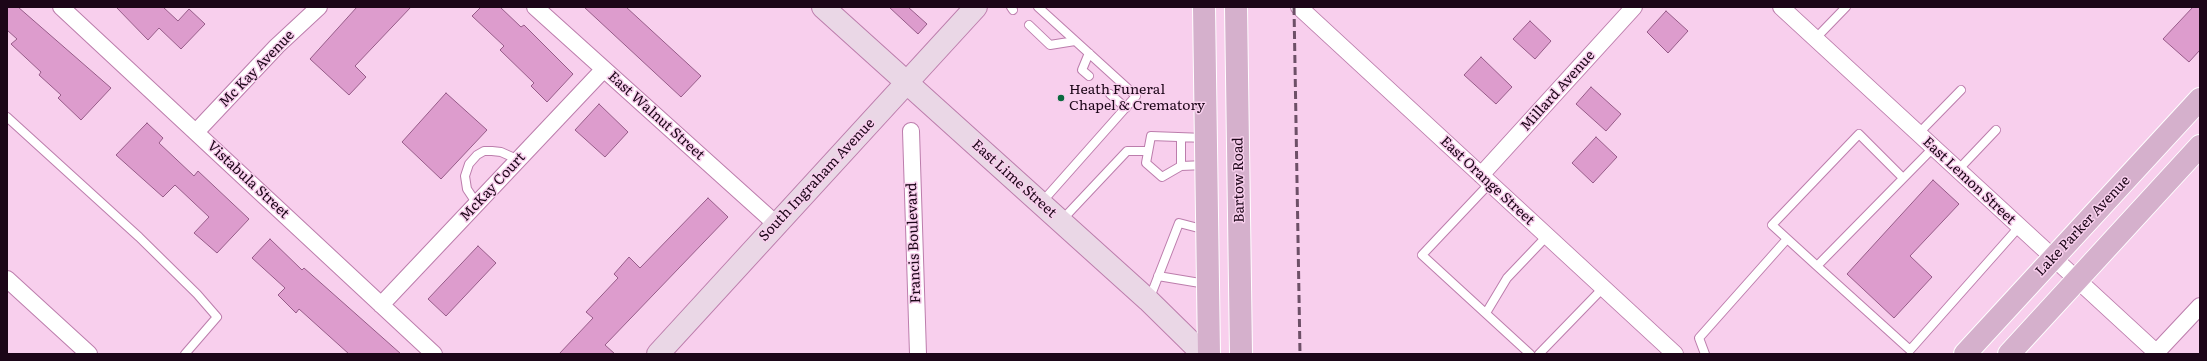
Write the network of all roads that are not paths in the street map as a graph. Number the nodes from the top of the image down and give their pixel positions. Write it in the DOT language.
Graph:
graph roads {
  1 [pos="61,7"];
  2 [pos="319,7"];
  3 [pos="535,7"];
  4 [pos="823,7"];
  5 [pos="976,7"];
  6 [pos="1038,7"];
  7 [pos="1204,7"];
  8 [pos="1236,7"];
  9 [pos="1299,7"];
  10 [pos="1634,7"];
  11 [pos="1781,7"];
  12 [pos="1846,7"];
  13 [pos="1029,25"];
  14 [pos="1815,39"];
  15 [pos="1075,41"];
  16 [pos="1089,53"];
  17 [pos="604,69"];
  18 [pos="1089,76"];
  19 [pos="906,84"];
  20 [pos="1961,90"];
  21 [pos="1110,94"];
  22 [pos="2200,99"];
  23 [pos="1126,108"];
  24 [pos="7,117"];
  25 [pos="1996,130"];
  26 [pos="196,132"];
  27 [pos="911,132"];
  28 [pos="1918,134"];
  29 [pos="1181,138"];
  30 [pos="1206,138"];
  31 [pos="2200,146"];
  32 [pos="1933,148"];
  33 [pos="1148,151"];
  34 [pos="519,160"];
  35 [pos="1206,165"];
  36 [pos="1181,166"];
  37 [pos="1958,170"];
  38 [pos="1903,178"];
  39 [pos="1485,179"];
  40 [pos="1040,203"];
  41 [pos="477,204"];
  42 [pos="1061,221"];
  43 [pos="776,224"];
  44 [pos="2019,227"];
  45 [pos="1207,230"];
  46 [pos="1547,236"];
  47 [pos="1787,239"];
  48 [pos="2053,259"];
  49 [pos="1817,266"];
  50 [pos="1158,276"];
  51 [pos="7,279"];
  52 [pos="2077,280"];
  53 [pos="1208,285"];
  54 [pos="1603,288"];
  55 [pos="1148,300"];
  56 [pos="382,305"];
  57 [pos="2200,306"];
  58 [pos="1486,313"];
  59 [pos="1908,352"];
  60 [pos="89,354"];
  61 [pos="185,354"];
  62 [pos="434,354"];
  63 [pos="658,354"];
  64 [pos="918,354"];
  65 [pos="1203,354"];
  66 [pos="1209,354"];
  67 [pos="1241,354"];
  68 [pos="1530,354"];
  69 [pos="1539,354"];
  70 [pos="1675,354"];
  71 [pos="1705,354"];
  72 [pos="1965,354"];
  73 [pos="2009,354"];
  74 [pos="2156,354"];
  1 -- 26 [label="street, Vistabula Street"];
  2 -- 26 [label="street, Mc Kay Avenue"];
  3 -- 17 [label="street, East Walnut Street"];
  4 -- 19 [label="street, East Lime Street"];
  5 -- 19 [label="street, South Ingraham Avenue"];
  6 -- 15 [label="lane"];
  7 -- 30 [label="main road"];
  8 -- 67 [label="main road, Bartow Road"];
  9 -- 39 [label="street, East Orange Street"];
  10 -- 39 [label="street, Millard Avenue"];
  11 -- 14 [label="street, East Lemon Street"];
  12 -- 14 [label="lane"];
  13 -- 15 [label="lane"];
  14 -- 28 [label="street, East Lemon Street"];
  15 -- 16 [label="lane"];
  16 -- 18 [label="lane"];
  16 -- 23 [label="lane"];
  17 -- 34 [label="street, McKay Court"];
  17 -- 43 [label="street, East Walnut Street"];
  19 -- 40 [label="street, East Lime Street"];
  19 -- 43 [label="street, South Ingraham Avenue"];
  20 -- 28 [label="lane"];
  21 -- 23 [label="lane"];
  22 -- 48 [label="main road, Lake Parker Avenue"];
  23 -- 40 [label="lane"];
  24 -- 61 [label="lane"];
  25 -- 37 [label="lane"];
  26 -- 56 [label="street, Vistabula Street"];
  27 -- 64 [label="street, Francis Boulevard"];
  28 -- 32 [label="street, East Lemon Street"];
  29 -- 30 [label="lane"];
  29 -- 33 [label="lane"];
  29 -- 36 [label="lane"];
  30 -- 35 [label="main road"];
  31 -- 52 [label="main road"];
  32 -- 37 [label="street, East Lemon Street"];
  32 -- 38 [label="lane"];
  33 -- 36 [label="lane"];
  33 -- 42 [label="lane"];
  34 -- 41 [label="street, McKay Court"];
  34 -- 41 [label="lane"];
  35 -- 36 [label="lane"];
  35 -- 45 [label="main road"];
  37 -- 44 [label="street, East Lemon Street"];
  38 -- 47 [label="lane"];
  38 -- 49 [label="lane"];
  39 -- 46 [label="street, East Orange Street"];
  39 -- 58 [label="lane"];
  40 -- 42 [label="street, East Lime Street"];
  41 -- 56 [label="street, McKay Court"];
  42 -- 55 [label="street, East Lime Street"];
  43 -- 63 [label="street, South Ingraham Avenue"];
  44 -- 48 [label="street, East Lemon Street"];
  44 -- 59 [label="lane"];
  45 -- 50 [label="lane"];
  45 -- 53 [label="main road"];
  46 -- 54 [label="street, East Orange Street"];
  46 -- 58 [label="lane"];
  47 -- 49 [label="lane"];
  47 -- 71 [label="lane"];
  48 -- 52 [label="street, East Lemon Street"];
  48 -- 72 [label="main road, Lake Parker Avenue"];
  49 -- 59 [label="lane"];
  50 -- 53 [label="lane"];
  50 -- 55 [label="lane"];
  51 -- 60 [label="street"];
  52 -- 73 [label="main road"];
  52 -- 74 [label="street, East Lemon Street"];
  53 -- 66 [label="main road"];
  54 -- 69 [label="lane"];
  54 -- 70 [label="street, East Orange Street"];
  55 -- 65 [label="street, East Lime Street"];
  56 -- 62 [label="street, Vistabula Street"];
  57 -- 74 [label="street"];
  58 -- 68 [label="lane"];
}
